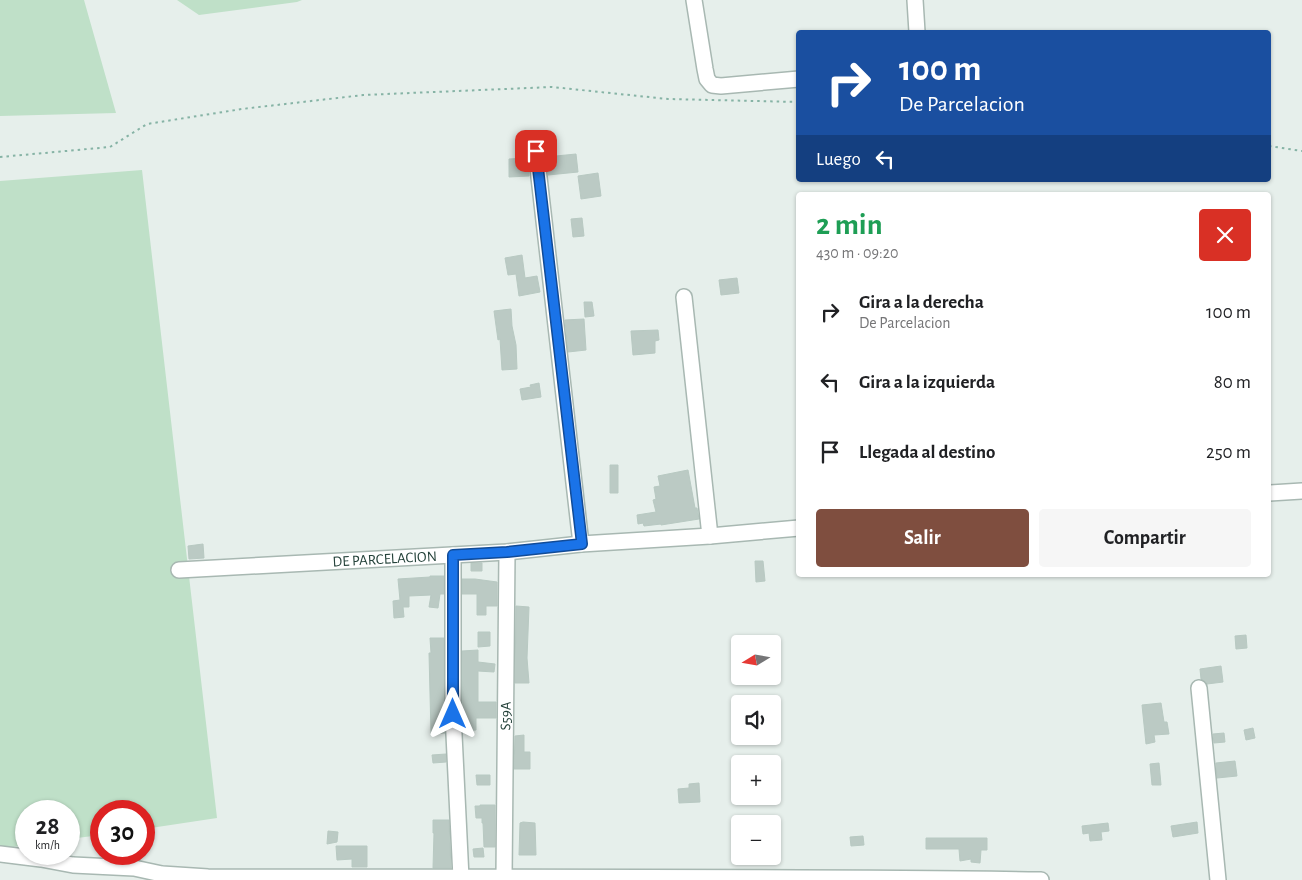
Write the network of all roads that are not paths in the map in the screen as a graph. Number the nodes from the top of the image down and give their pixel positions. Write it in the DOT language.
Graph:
graph roads {
  1 [pos="694,0"];
  2 [pos="914,0"];
  3 [pos="917,30"];
  4 [pos="796,79"];
  5 [pos="536,151"];
  6 [pos="684,297"];
  7 [pos="1302,490"];
  8 [pos="1271,493"];
  9 [pos="796,528"];
  10 [pos="710,536"];
  11 [pos="582,544"];
  12 [pos="507,552"];
  13 [pos="453,555"];
  14 [pos="179,570"];
  15 [pos="1200,688"];
  16 [pos="0,854"];
  17 [pos="162,877"];
  18 [pos="461,878"];
  19 [pos="504,878"];
  20 [pos="1041,880"];
  21 [pos="1218,880"];
  1 -- 4 [label="street"];
  2 -- 3 [label="street"];
  5 -- 11 [label="street"];
  6 -- 10 [label="street"];
  7 -- 8 [label="street"];
  9 -- 10 [label="street, DE PARCELACION"];
  10 -- 11 [label="street, DE PARCELACION"];
  11 -- 12 [label="street, DE PARCELACION"];
  12 -- 13 [label="street, DE PARCELACION"];
  12 -- 19 [label="street, S59A"];
  13 -- 14 [label="street, DE PARCELACION"];
  13 -- 18 [label="street"];
  15 -- 21 [label="street"];
  16 -- 17 [label="street"];
  17 -- 18 [label="street"];
  18 -- 19 [label="street"];
  19 -- 20 [label="street"];
}
